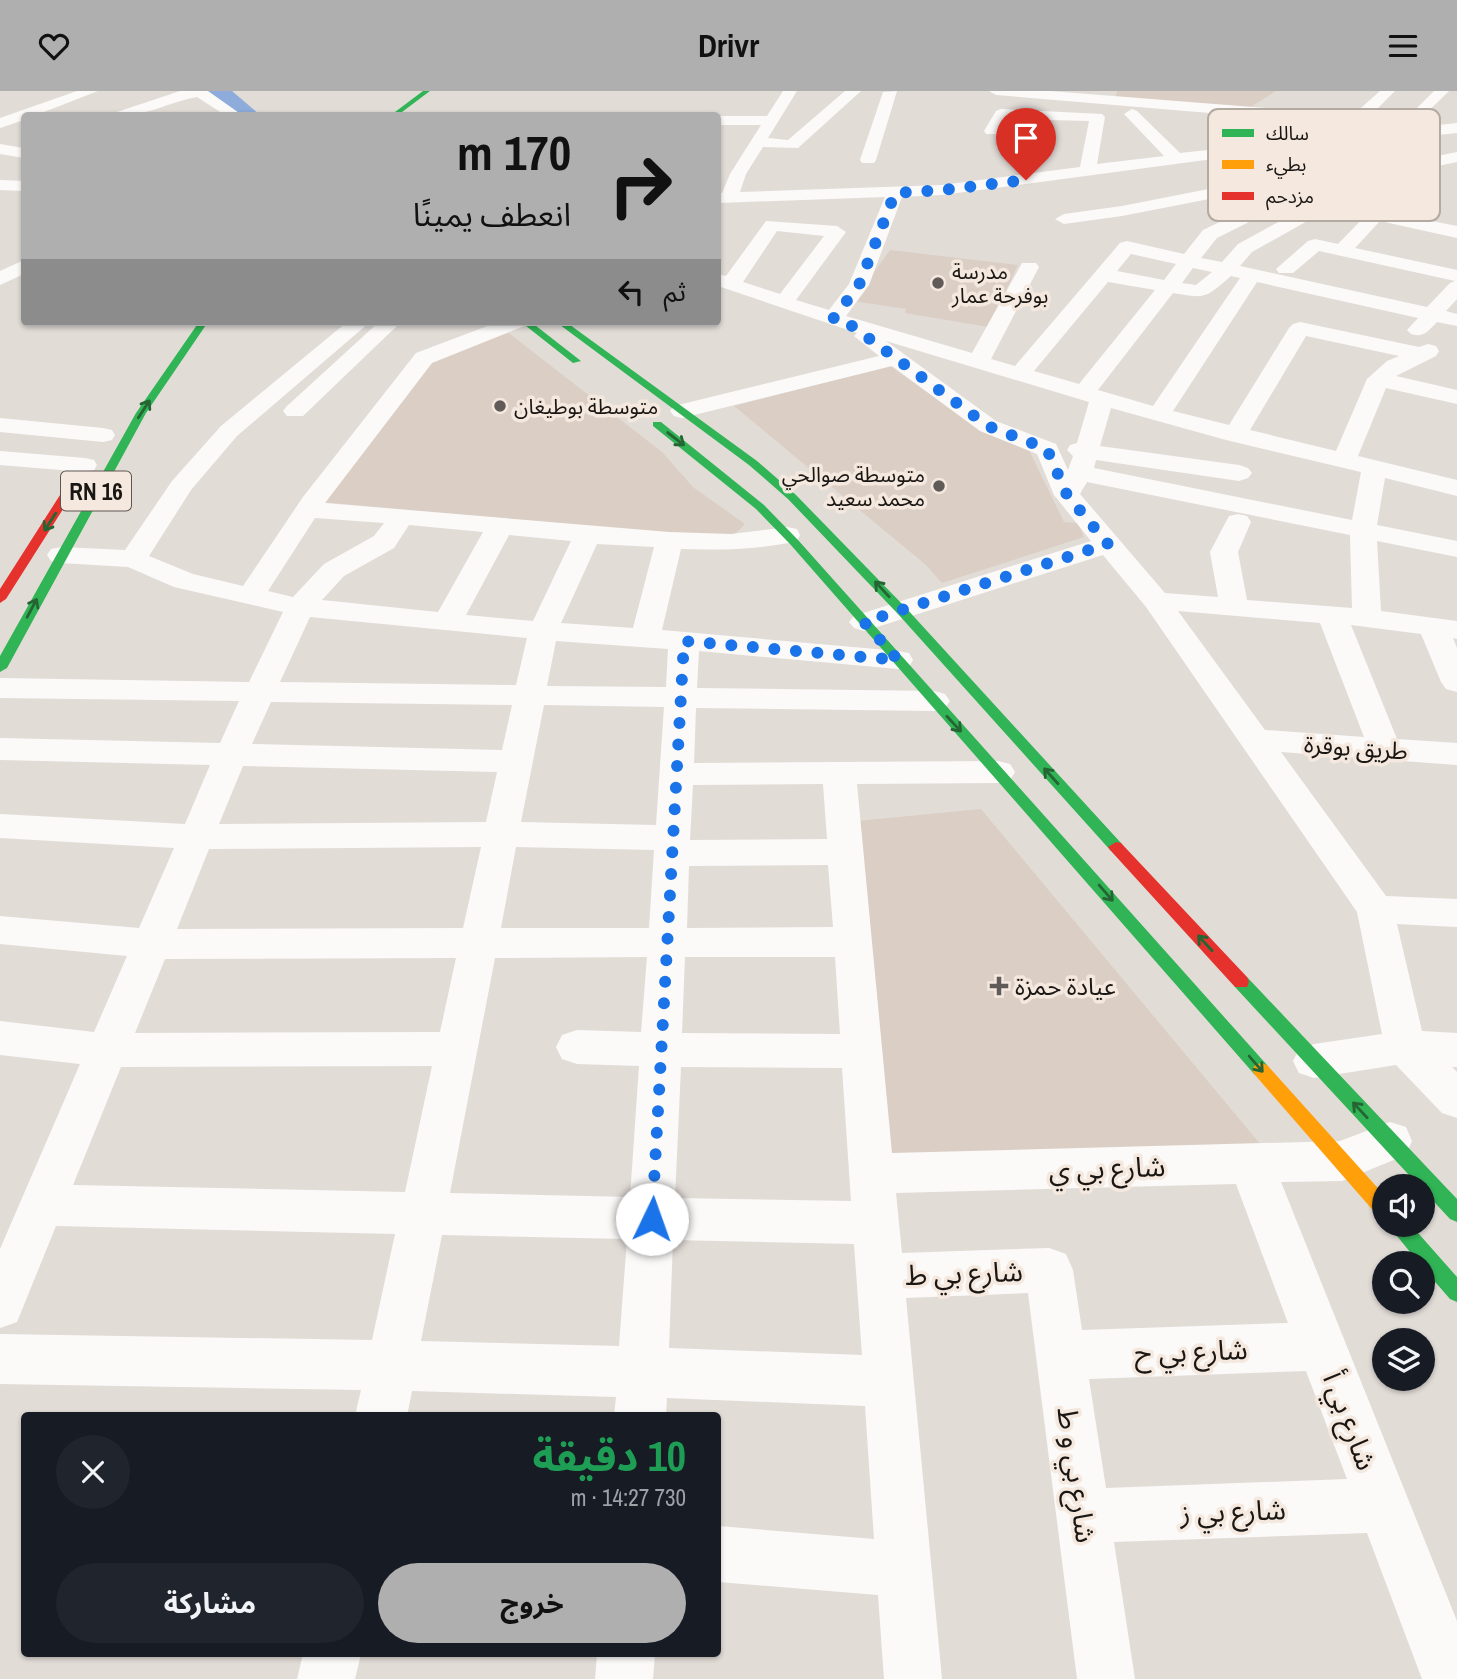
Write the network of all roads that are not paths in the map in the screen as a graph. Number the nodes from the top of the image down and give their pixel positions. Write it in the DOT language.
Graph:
graph roads {
  1 [pos="91,91"];
  2 [pos="427,91"];
  3 [pos="442,91"];
  4 [pos="790,91"];
  5 [pos="842,91"];
  6 [pos="854,91"];
  7 [pos="902,91"];
  8 [pos="996,91"];
  9 [pos="1388,91"];
  10 [pos="1442,91"];
  11 [pos="199,92"];
  12 [pos="866,92"];
  13 [pos="878,92"];
  14 [pos="890,92"];
  15 [pos="1273,95"];
  16 [pos="216,104"];
  17 [pos="194,108"];
  18 [pos="1226,109"];
  19 [pos="1255,109"];
  20 [pos="1290,109"];
  21 [pos="1313,109"];
  22 [pos="1369,109"];
  23 [pos="1424,109"];
  24 [pos="41,112"];
  25 [pos="131,112"];
  26 [pos="229,112"];
  27 [pos="398,112"];
  28 [pos="414,112"];
  29 [pos="1132,114"];
  30 [pos="721,121"];
  31 [pos="771,121"];
  32 [pos="1205,126"];
  33 [pos="1208,129"];
  34 [pos="992,131"];
  35 [pos="757,142"];
  36 [pos="0,149"];
  37 [pos="21,152"];
  38 [pos="1208,155"];
  39 [pos="1176,159"];
  40 [pos="868,160"];
  41 [pos="721,168"];
  42 [pos="741,169"];
  43 [pos="1087,172"];
  44 [pos="1026,180"];
  45 [pos="0,185"];
  46 [pos="21,186"];
  47 [pos="895,193"];
  48 [pos="1208,194"];
  49 [pos="723,198"];
  50 [pos="1055,209"];
  51 [pos="1236,221"];
  52 [pos="1294,221"];
  53 [pos="1370,221"];
  54 [pos="1405,221"];
  55 [pos="1043,225"];
  56 [pos="1457,232"];
  57 [pos="1359,233"];
  58 [pos="1383,238"];
  59 [pos="1342,251"];
  60 [pos="1190,260"];
  61 [pos="1028,267"];
  62 [pos="21,268"];
  63 [pos="1227,269"];
  64 [pos="1286,269"];
  65 [pos="1104,275"];
  66 [pos="1252,275"];
  67 [pos="1457,276"];
  68 [pos="0,279"];
  69 [pos="724,282"];
  70 [pos="1169,286"];
  71 [pos="1457,287"];
  72 [pos="1237,298"];
  73 [pos="785,301"];
  74 [pos="1264,304"];
  75 [pos="1292,309"];
  76 [pos="1434,315"];
  77 [pos="1457,320"];
  78 [pos="840,321"];
  79 [pos="201,326"];
  80 [pos="355,326"];
  81 [pos="387,326"];
  82 [pos="507,326"];
  83 [pos="530,326"];
  84 [pos="565,326"];
  85 [pos="1457,338"];
  86 [pos="1421,354"];
  87 [pos="895,359"];
  88 [pos="979,361"];
  89 [pos="592,373"];
  90 [pos="1020,374"];
  91 [pos="1378,379"];
  92 [pos="1093,395"];
  93 [pos="1457,397"];
  94 [pos="295,411"];
  95 [pos="682,411"];
  96 [pos="1159,415"];
  97 [pos="647,416"];
  98 [pos="0,425"];
  99 [pos="109,426"];
  100 [pos="1235,435"];
  101 [pos="1047,449"];
  102 [pos="0,458"];
  103 [pos="1344,460"];
  104 [pos="85,465"];
  105 [pos="1374,468"];
  106 [pos="1078,473"];
  107 [pos="1239,473"];
  108 [pos="1457,488"];
  109 [pos="307,510"];
  110 [pos="402,516"];
  111 [pos="1238,522"];
  112 [pos="500,526"];
  113 [pos="1363,530"];
  114 [pos="587,535"];
  115 [pos="787,535"];
  116 [pos="669,540"];
  117 [pos="1108,544"];
  118 [pos="1457,549"];
  119 [pos="61,555"];
  120 [pos="133,559"];
  121 [pos="250,597"];
  122 [pos="0,598"];
  123 [pos="1156,601"];
  124 [pos="1234,606"];
  125 [pos="300,607"];
  126 [pos="902,611"];
  127 [pos="1332,615"];
  128 [pos="1367,618"];
  129 [pos="447,622"];
  130 [pos="864,622"];
  131 [pos="1445,629"];
  132 [pos="543,631"];
  133 [pos="645,638"];
  134 [pos="684,641"];
  135 [pos="898,660"];
  136 [pos="0,668"];
  137 [pos="1457,682"];
  138 [pos="0,688"];
  139 [pos="260,692"];
  140 [pos="530,696"];
  141 [pos="680,698"];
  142 [pos="934,701"];
  143 [pos="1255,740"];
  144 [pos="0,749"];
  145 [pos="1385,749"];
  146 [pos="1457,754"];
  147 [pos="231,756"];
  148 [pos="516,761"];
  149 [pos="998,772"];
  150 [pos="839,773"];
  151 [pos="676,774"];
  152 [pos="0,826"];
  153 [pos="502,834"];
  154 [pos="197,837"];
  155 [pos="672,846"];
  156 [pos="846,852"];
  157 [pos="1375,909"];
  158 [pos="1457,913"];
  159 [pos="0,930"];
  160 [pos="667,942"];
  161 [pos="853,942"];
  162 [pos="152,944"];
  163 [pos="478,944"];
  164 [pos="0,1038"];
  165 [pos="577,1047"];
  166 [pos="1405,1047"];
  167 [pos="457,1049"];
  168 [pos="107,1050"];
  169 [pos="661,1050"];
  170 [pos="1457,1050"];
  171 [pos="862,1051"];
  172 [pos="1314,1061"];
  173 [pos="1457,1100"];
  174 [pos="1390,1141"];
  175 [pos="1342,1161"];
  176 [pos="1251,1164"];
  177 [pos="872,1174"];
  178 [pos="1372,1195"];
  179 [pos="423,1212"];
  180 [pos="1457,1213"];
  181 [pos="652,1219"];
  182 [pos="876,1223"];
  183 [pos="23,1226"];
  184 [pos="1409,1237"];
  185 [pos="1049,1270"];
  186 [pos="880,1276"];
  187 [pos="1457,1292"];
  188 [pos="0,1305"];
  189 [pos="1321,1346"];
  190 [pos="1061,1355"];
  191 [pos="0,1359"];
  192 [pos="392,1364"];
  193 [pos="889,1382"];
  194 [pos="642,1393"];
  195 [pos="382,1412"];
  196 [pos="1383,1505"];
  197 [pos="1083,1516"];
  198 [pos="721,1555"];
  199 [pos="904,1569"];
  200 [pos="1443,1621"];
  201 [pos="331,1657"];
  202 [pos="626,1657"];
  203 [pos="326,1679"];
  204 [pos="624,1679"];
  205 [pos="914,1679"];
  206 [pos="1106,1679"];
  207 [pos="1451,1679"];
  1 -- 24 [label="street"];
  2 -- 27 [label="main road"];
  3 -- 28 [label="main road"];
  4 -- 31 [label="street"];
  5 -- 6 [label="street"];
  6 -- 12 [label="street"];
  6 -- 35 [label="street"];
  7 -- 14 [label="street"];
  8 -- 18 [label="street"];
  9 -- 22 [label="street"];
  10 -- 23 [label="street"];
  11 -- 16 [label="street"];
  11 -- 25 [label="street"];
  13 -- 14 [label="street"];
  14 -- 40 [label="street"];
  15 -- 19 [label="street"];
  16 -- 17 [label="street"];
  16 -- 26 [label="street"];
  20 -- 21 [label="street"];
  29 -- 39 [label="street"];
  30 -- 31 [label="street"];
  31 -- 35 [label="street"];
  32 -- 33 [label="street"];
  34 -- 43 [label="street"];
  35 -- 42 [label="street"];
  36 -- 37 [label="street"];
  38 -- 39 [label="street"];
  39 -- 43 [label="street"];
  41 -- 42 [label="street"];
  42 -- 49 [label="street"];
  43 -- 44 [label="street"];
  44 -- 47 [label="street"];
  44 -- 50 [label="street"];
  45 -- 46 [label="street"];
  47 -- 49 [label="street"];
  47 -- 78 [label="street"];
  48 -- 50 [label="street"];
  50 -- 55 [label="street"];
  51 -- 60 [label="street"];
  52 -- 63 [label="street"];
  53 -- 57 [label="street"];
  54 -- 56 [label="street"];
  57 -- 58 [label="street"];
  57 -- 59 [label="street"];
  59 -- 64 [label="street"];
  59 -- 67 [label="street"];
  60 -- 63 [label="street"];
  60 -- 65 [label="street"];
  60 -- 70 [label="street"];
  61 -- 88 [label="street"];
  62 -- 68 [label="street"];
  63 -- 66 [label="street"];
  63 -- 70 [label="street"];
  65 -- 70 [label="street"];
  65 -- 90 [label="street"];
  66 -- 72 [label="street"];
  66 -- 76 [label="street"];
  69 -- 73 [label="street"];
  69 -- 73 [label="street"];
  70 -- 92 [label="street"];
  71 -- 76 [label="street"];
  72 -- 74 [label="street"];
  72 -- 96 [label="street"];
  73 -- 78 [label="street"];
  75 -- 76 [label="street"];
  76 -- 77 [label="street"];
  78 -- 87 [label="street"];
  78 -- 88 [label="street"];
  119 -- 79 [label="main road, RN 16, one-way"];
  80 -- 120 [label="street"];
  81 -- 94 [label="street"];
  82 -- 109 [label="street"];
  83 -- 89 [label="main road"];
  84 -- 95 [label="main road"];
  85 -- 86 [label="street"];
  86 -- 91 [label="street"];
  86 -- 100 [label="street"];
  87 -- 95 [label="street"];
  87 -- 101 [label="street"];
  88 -- 90 [label="street"];
  90 -- 92 [label="street"];
  91 -- 93 [label="street"];
  91 -- 103 [label="street"];
  92 -- 96 [label="street"];
  92 -- 106 [label="street"];
  126 -- 95 [label="main road, one-way"];
  96 -- 100 [label="street"];
  97 -- 115 [label="main road, one-way"];
  98 -- 99 [label="street"];
  99 -- 104 [label="main road, RN 16"];
  100 -- 103 [label="street"];
  101 -- 106 [label="street"];
  101 -- 106 [label="street"];
  102 -- 104 [label="street"];
  103 -- 105 [label="street"];
  104 -- 122 [label="main road, RN 16, one-way"];
  105 -- 108 [label="street"];
  105 -- 113 [label="street"];
  106 -- 107 [label="street"];
  106 -- 113 [label="street"];
  106 -- 117 [label="street"];
  109 -- 110 [label="street"];
  109 -- 121 [label="street"];
  110 -- 112 [label="street"];
  110 -- 125 [label="street"];
  111 -- 124 [label="street"];
  112 -- 114 [label="street"];
  112 -- 129 [label="street"];
  113 -- 118 [label="street"];
  113 -- 128 [label="street"];
  114 -- 116 [label="street"];
  114 -- 132 [label="street"];
  115 -- 116 [label="street"];
  115 -- 130 [label="main road"];
  116 -- 133 [label="street"];
  117 -- 123 [label="street"];
  117 -- 126 [label="street"];
  119 -- 120 [label="street"];
  136 -- 119 [label="main road, RN 16, one-way"];
  120 -- 121 [label="street"];
  121 -- 125 [label="street"];
  123 -- 124 [label="street"];
  123 -- 143 [label="street"];
  124 -- 127 [label="street"];
  125 -- 129 [label="street"];
  125 -- 139 [label="street"];
  126 -- 130 [label="street"];
  172 -- 126 [label="main road, one-way"];
  127 -- 128 [label="street"];
  127 -- 145 [label="street"];
  128 -- 131 [label="street"];
  129 -- 132 [label="street"];
  130 -- 135 [label="main road"];
  131 -- 137 [label="street"];
  132 -- 133 [label="street"];
  132 -- 140 [label="street"];
  133 -- 134 [label="street"];
  134 -- 135 [label="street"];
  134 -- 141 [label="street"];
  135 -- 142 [label="main road"];
  138 -- 139 [label="street"];
  139 -- 140 [label="street"];
  139 -- 147 [label="street"];
  140 -- 141 [label="street"];
  140 -- 148 [label="street"];
  141 -- 142 [label="street"];
  141 -- 151 [label="street"];
  142 -- 149 [label="main road, one-way"];
  143 -- 145 [label="street, طريق بوقرة"];
  143 -- 157 [label="street"];
  144 -- 147 [label="street"];
  145 -- 146 [label="street, طريق بوقرة"];
  147 -- 148 [label="street"];
  147 -- 154 [label="street"];
  148 -- 153 [label="street"];
  149 -- 150 [label="street"];
  149 -- 175 [label="main road, one-way"];
  150 -- 151 [label="street"];
  150 -- 156 [label="street"];
  151 -- 155 [label="street"];
  152 -- 154 [label="street"];
  153 -- 154 [label="street"];
  153 -- 155 [label="street"];
  153 -- 163 [label="street"];
  154 -- 162 [label="street"];
  155 -- 156 [label="street"];
  155 -- 160 [label="street"];
  156 -- 161 [label="street"];
  157 -- 158 [label="street"];
  157 -- 166 [label="street"];
  159 -- 162 [label="street"];
  160 -- 161 [label="street"];
  160 -- 163 [label="street"];
  160 -- 169 [label="street"];
  161 -- 171 [label="street"];
  162 -- 163 [label="street"];
  162 -- 168 [label="street"];
  163 -- 167 [label="street"];
  164 -- 168 [label="street"];
  165 -- 169 [label="street"];
  166 -- 170 [label="street"];
  166 -- 172 [label="street"];
  166 -- 173 [label="street"];
  167 -- 168 [label="street"];
  167 -- 179 [label="street"];
  168 -- 183 [label="street"];
  169 -- 171 [label="street"];
  169 -- 181 [label="street"];
  171 -- 177 [label="street"];
  174 -- 172 [label="main road, one-way"];
  174 -- 175 [label="street"];
  174 -- 180 [label="main road"];
  175 -- 176 [label="street, شارع بي ي"];
  175 -- 178 [label="main road"];
  176 -- 177 [label="street, شارع بي ي"];
  176 -- 189 [label="street, شارع بي أ"];
  177 -- 182 [label="street"];
  179 -- 181 [label="street"];
  179 -- 183 [label="street"];
  179 -- 192 [label="street"];
  181 -- 182 [label="street"];
  181 -- 194 [label="street"];
  182 -- 186 [label="street"];
  183 -- 188 [label="street"];
  184 -- 187 [label="main road"];
  185 -- 186 [label="street, شارع بي ط"];
  185 -- 190 [label="street, شارع بي و ط"];
  186 -- 193 [label="street"];
  189 -- 190 [label="street, شارع بي ح"];
  189 -- 196 [label="street, شارع بي أ"];
  190 -- 197 [label="street, شارع بي و ط"];
  191 -- 192 [label="street"];
  192 -- 194 [label="street"];
  192 -- 195 [label="street"];
  193 -- 194 [label="street"];
  193 -- 199 [label="street"];
  196 -- 197 [label="street, شارع بي ز"];
  196 -- 200 [label="street, شارع بي أ"];
  197 -- 206 [label="street, شارع بي و ط"];
  198 -- 199 [label="street"];
  199 -- 205 [label="street"];
  200 -- 207 [label="street, شارع بي أ"];
  201 -- 203 [label="street"];
  202 -- 204 [label="street"];
}
